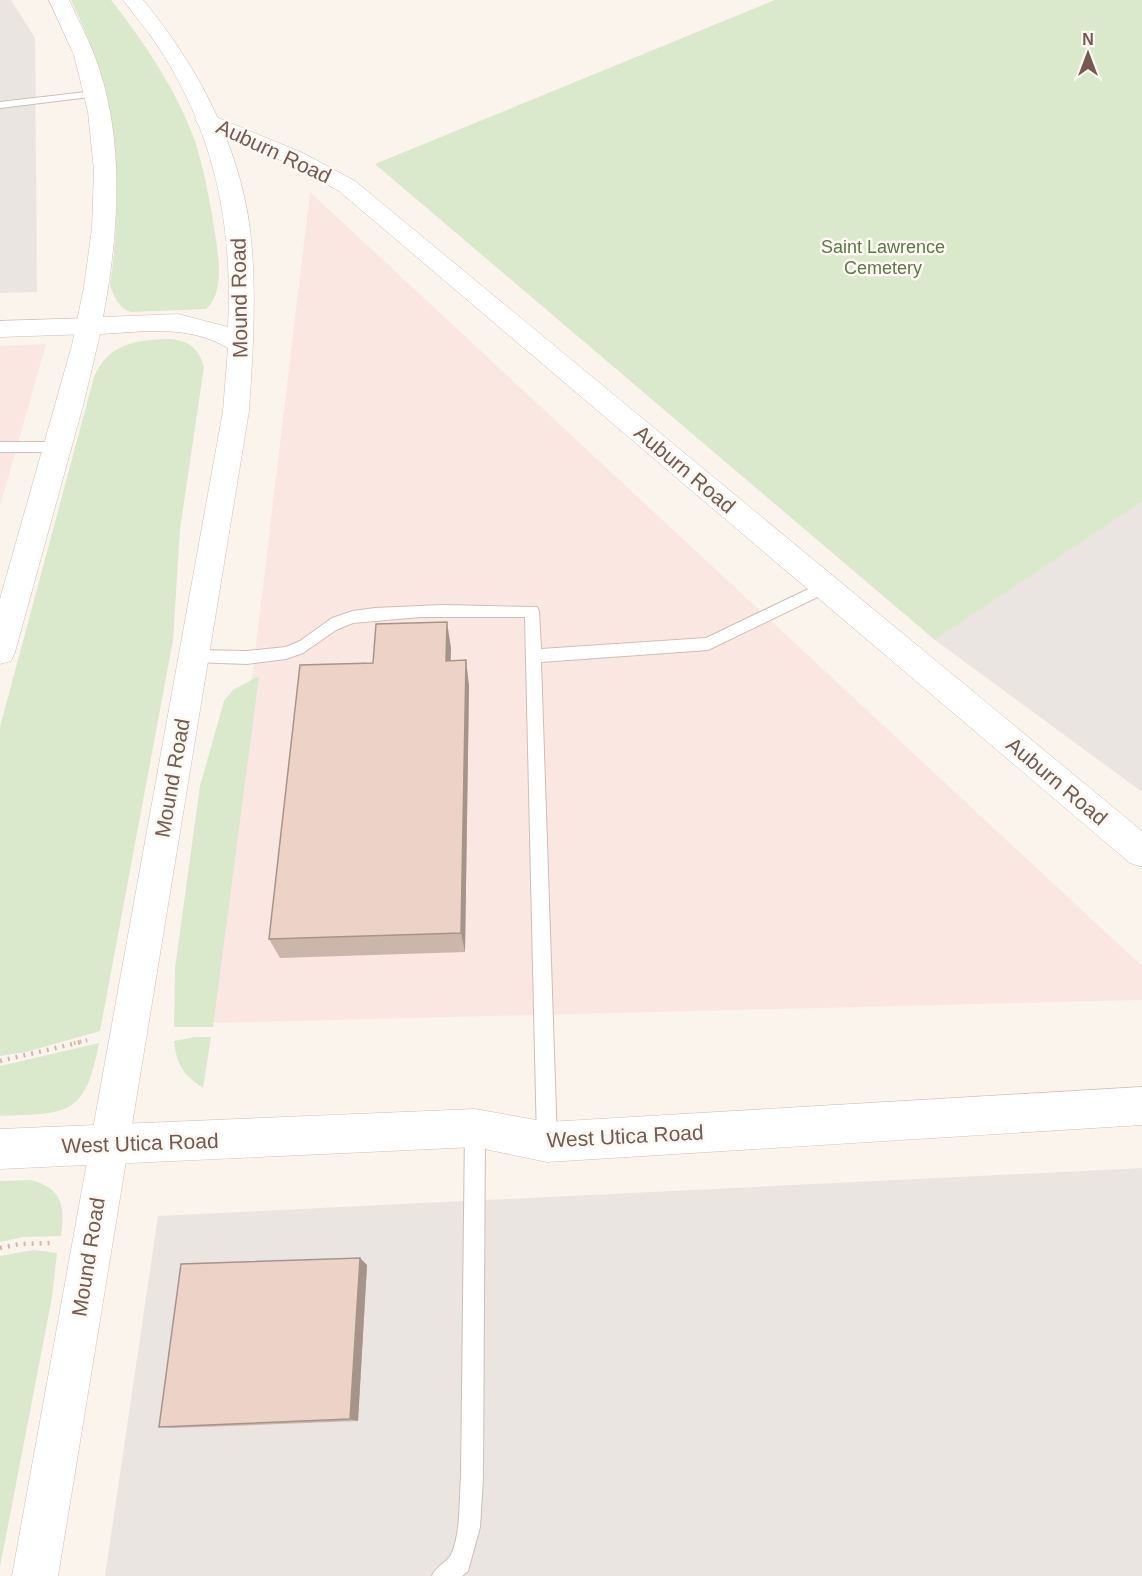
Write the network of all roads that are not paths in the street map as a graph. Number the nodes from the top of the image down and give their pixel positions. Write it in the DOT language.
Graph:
graph roads {
  1 [pos="58,0"];
  2 [pos="133,0"];
  3 [pos="94,94"];
  4 [pos="0,105"];
  5 [pos="206,119"];
  6 [pos="90,326"];
  7 [pos="0,329"];
  8 [pos="240,344"];
  9 [pos="0,447"];
  10 [pos="58,447"];
  11 [pos="825,587"];
  12 [pos="0,652"];
  13 [pos="194,656"];
  14 [pos="534,656"];
  15 [pos="1142,852"];
  16 [pos="1142,1106"];
  17 [pos="475,1128"];
  18 [pos="547,1142"];
  19 [pos="107,1144"];
  20 [pos="0,1149"];
  21 [pos="35,1576"];
  22 [pos="444,1576"];
  1 -- 3 [label="main road"];
  2 -- 5 [label="main road, Mound Road"];
  3 -- 4 [label="lane"];
  3 -- 6 [label="main road"];
  5 -- 8 [label="main road, Mound Road"];
  5 -- 11 [label="main road, Auburn Road"];
  6 -- 7 [label="street"];
  6 -- 8 [label="main road"];
  6 -- 10 [label="main road"];
  8 -- 13 [label="main road, Mound Road"];
  9 -- 10 [label="lane"];
  10 -- 12 [label="main road"];
  11 -- 14 [label="lane"];
  11 -- 15 [label="main road, Auburn Road"];
  13 -- 14 [label="lane"];
  13 -- 19 [label="main road, Mound Road"];
  14 -- 18 [label="lane"];
  16 -- 18 [label="main road, West Utica Road"];
  17 -- 18 [label="main road, West Utica Road"];
  17 -- 19 [label="main road, West Utica Road"];
  17 -- 22 [label="lane"];
  19 -- 20 [label="main road, West Utica Road"];
  19 -- 21 [label="main road, Mound Road"];
}
